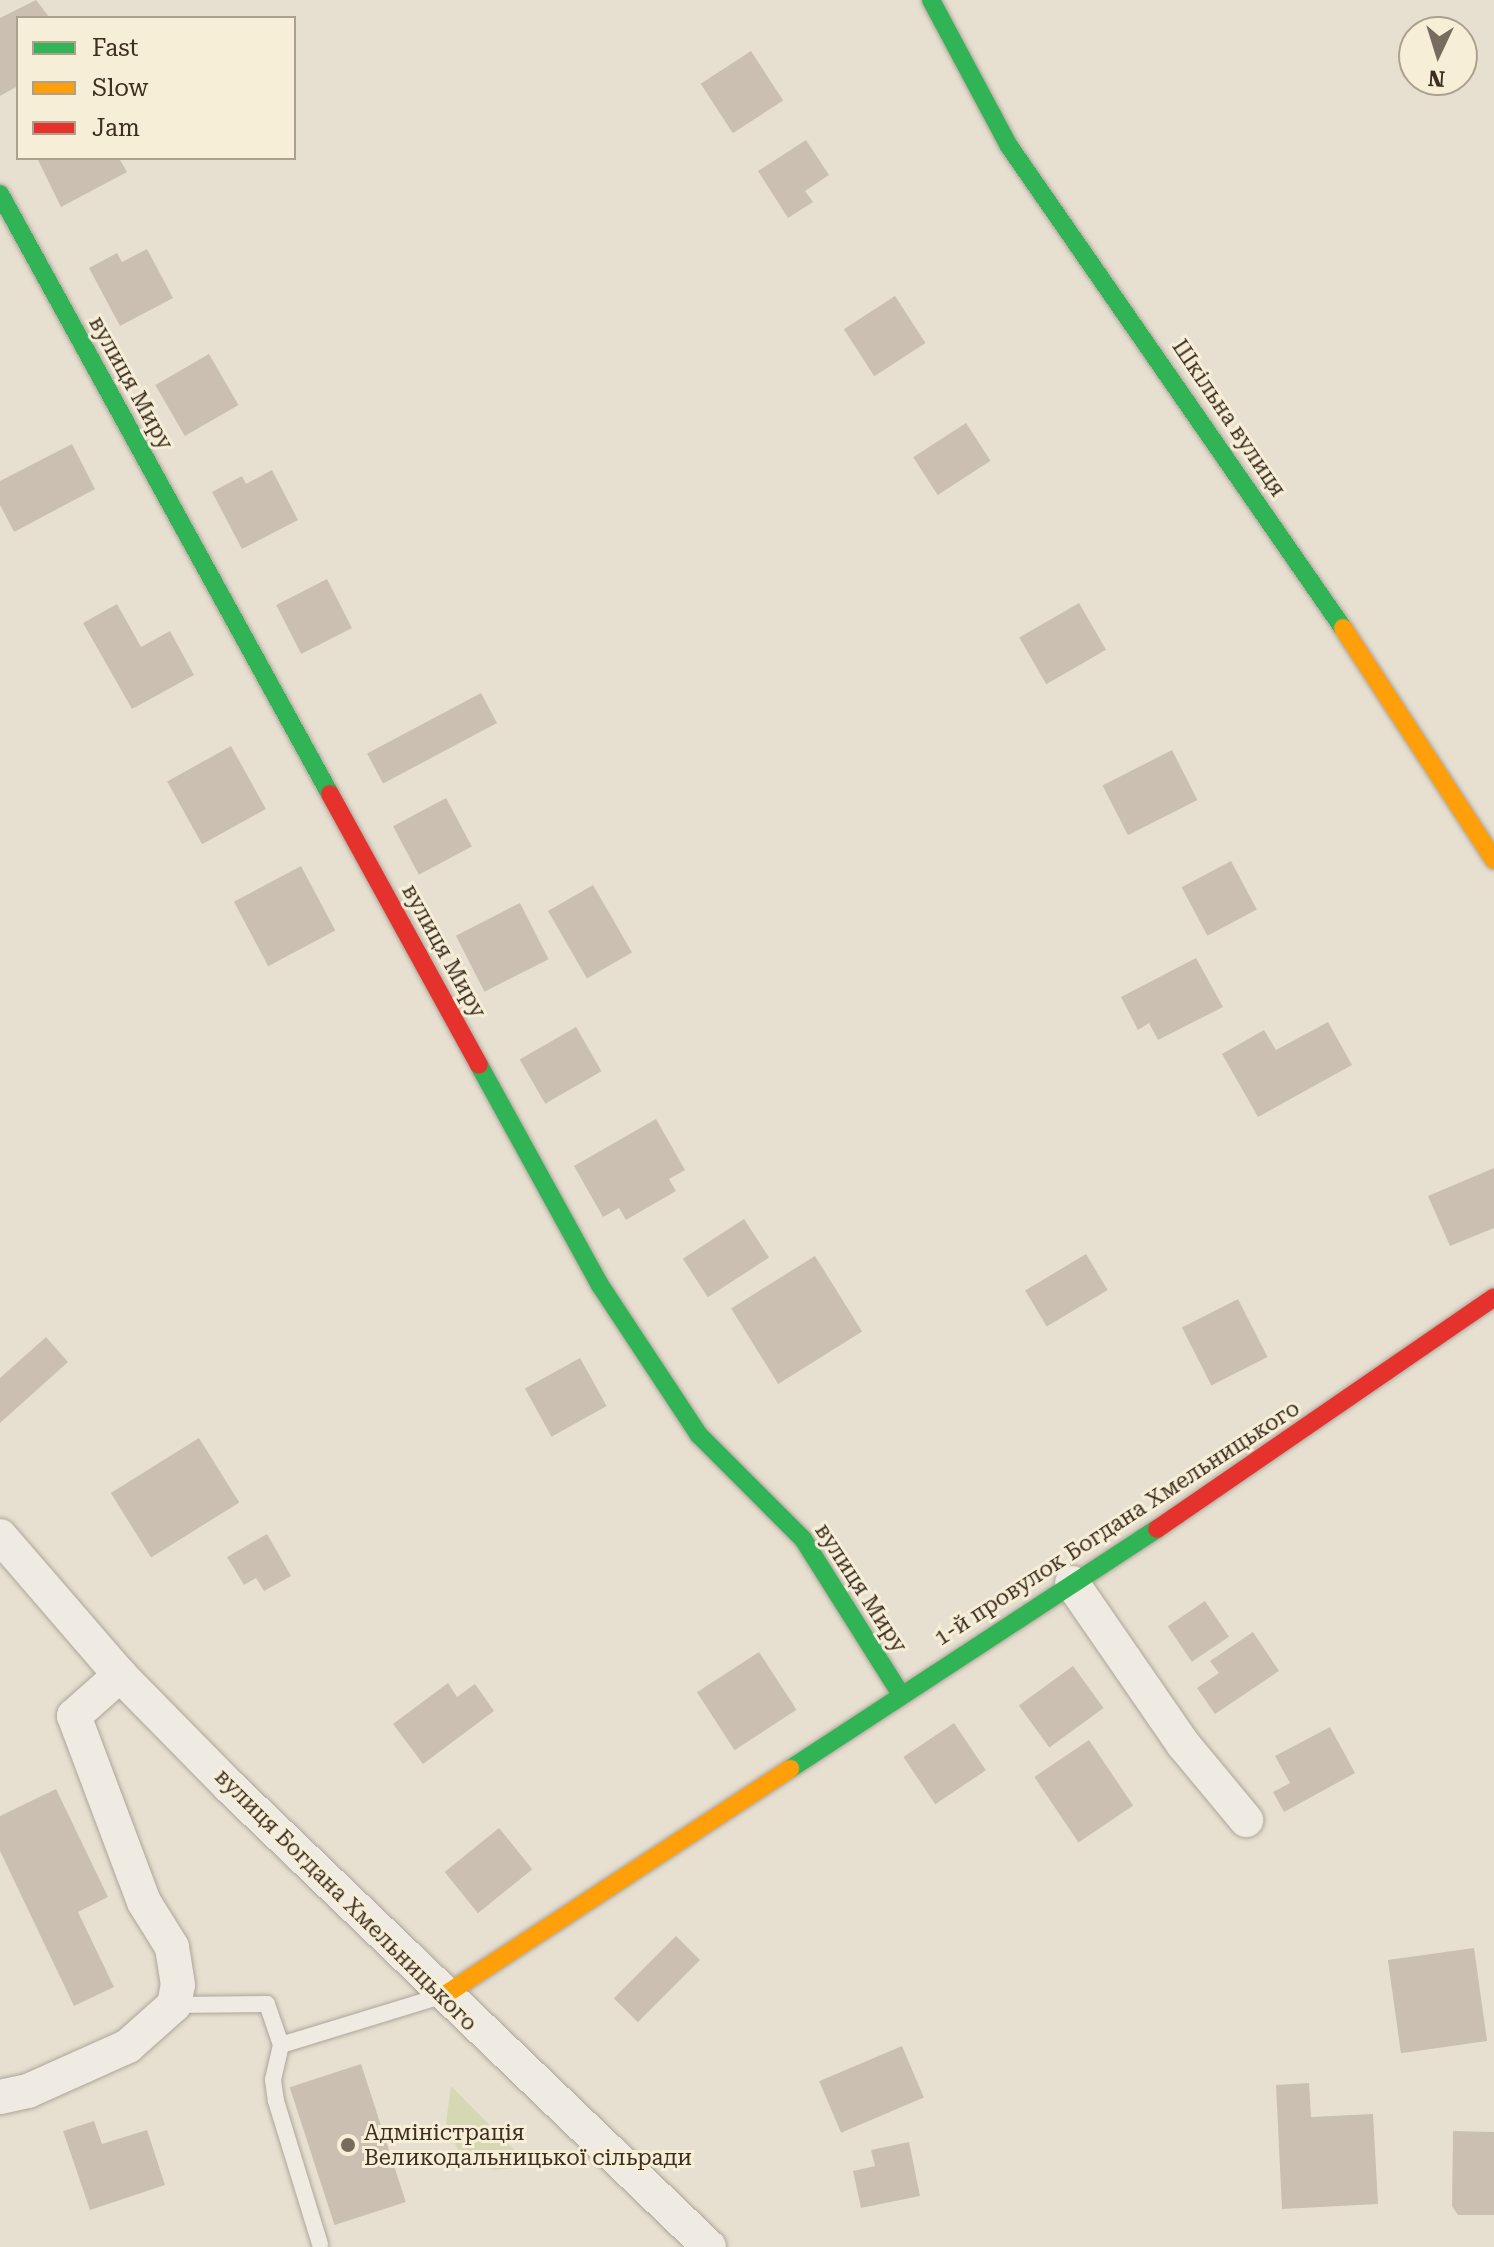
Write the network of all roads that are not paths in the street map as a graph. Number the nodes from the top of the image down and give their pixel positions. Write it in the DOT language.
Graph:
graph roads {
  1 [pos="931,0"];
  2 [pos="0,194"];
  3 [pos="1494,860"];
  4 [pos="1494,1297"];
  5 [pos="1,1540"];
  6 [pos="1072,1583"];
  7 [pos="120,1675"];
  8 [pos="900,1693"];
  9 [pos="1246,1820"];
  10 [pos="443,1996"];
  11 [pos="174,2005"];
  12 [pos="281,2045"];
  13 [pos="0,2097"];
  14 [pos="320,2244"];
  15 [pos="709,2247"];
  1 -- 3 [label="street, Шкільна вулиця"];
  2 -- 8 [label="street, вулиця Миру"];
  4 -- 6 [label="street, 1-й провулок Богдана Хмельницького"];
  5 -- 7 [label="street, вулиця Богдана Хмельницького"];
  6 -- 8 [label="street, 1-й провулок Богдана Хмельницького"];
  6 -- 9 [label="street"];
  7 -- 10 [label="street, вулиця Богдана Хмельницького"];
  7 -- 11 [label="street"];
  8 -- 10 [label="street, 1-й провулок Богдана Хмельницького"];
  10 -- 12 [label="lane"];
  10 -- 15 [label="street, вулиця Богдана Хмельницького"];
  11 -- 12 [label="lane"];
  11 -- 13 [label="street"];
  12 -- 14 [label="lane"];
}
